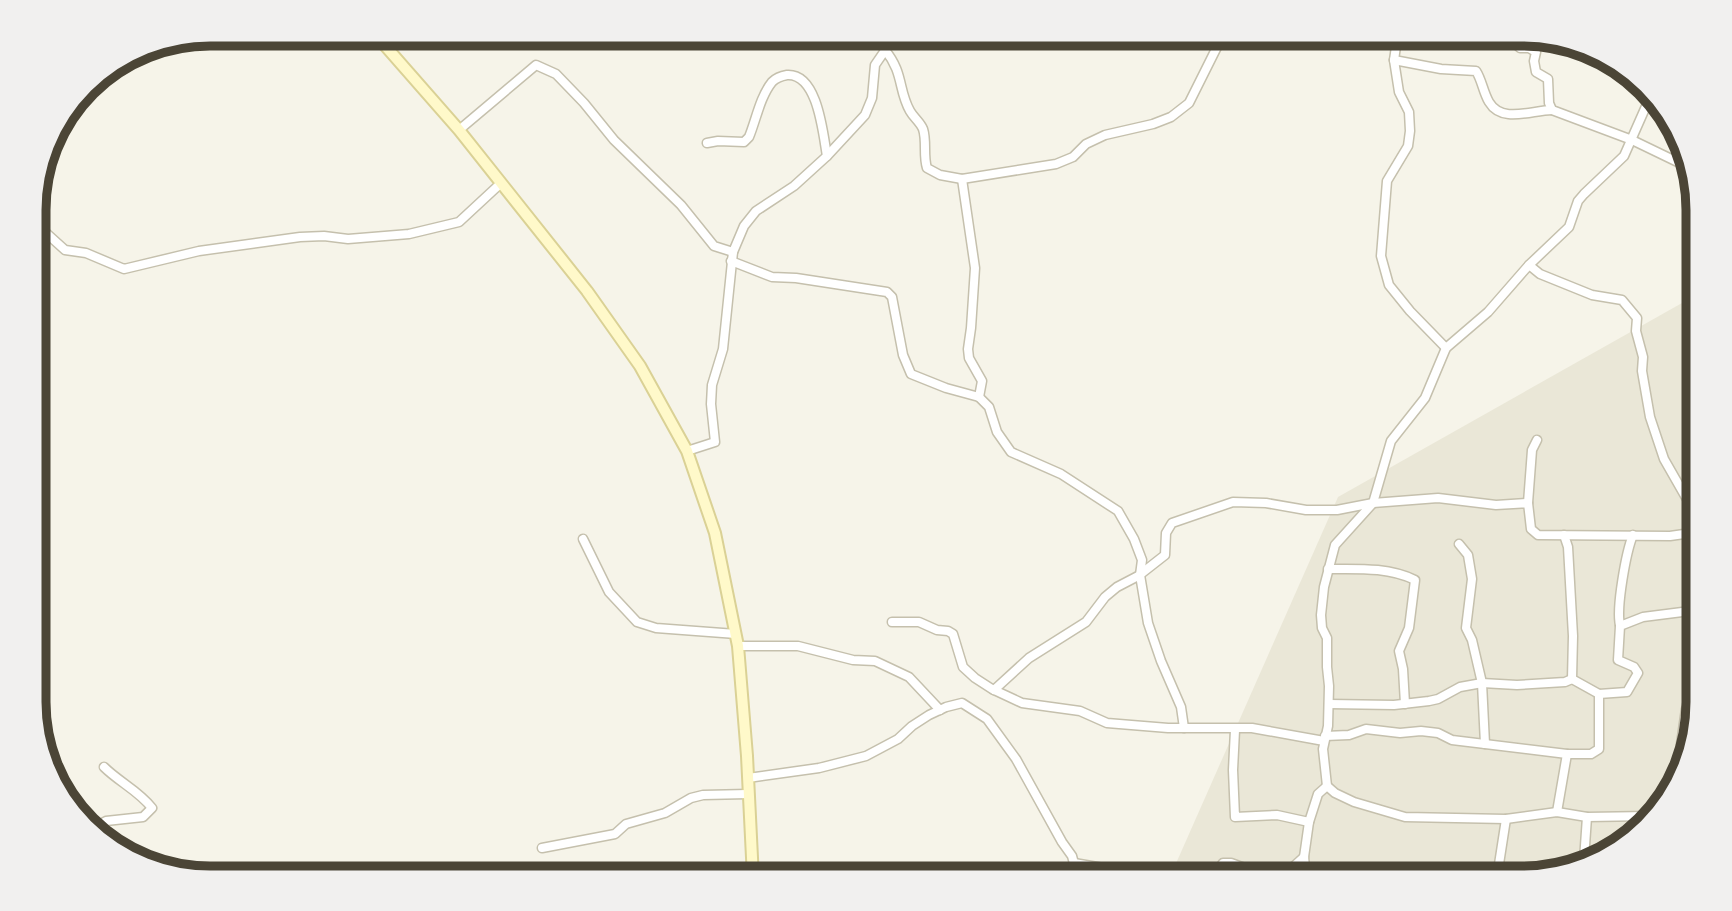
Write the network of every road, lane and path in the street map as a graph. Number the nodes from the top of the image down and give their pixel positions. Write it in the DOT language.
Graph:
graph roads {
  1 [pos="888,45"];
  2 [pos="1218,45"];
  3 [pos="1396,45"];
  4 [pos="1517,45"];
  5 [pos="385,46"];
  6 [pos="885,50"];
  7 [pos="1394,60"];
  8 [pos="1647,104"];
  9 [pos="1552,110"];
  10 [pos="459,130"];
  11 [pos="1632,140"];
  12 [pos="707,143"];
  13 [pos="827,156"];
  14 [pos="1680,163"];
  15 [pos="962,179"];
  16 [pos="500,184"];
  17 [pos="46,233"];
  18 [pos="732,256"];
  19 [pos="1529,265"];
  20 [pos="1446,348"];
  21 [pos="979,397"];
  22 [pos="1537,440"];
  23 [pos="687,451"];
  24 [pos="1686,498"];
  25 [pos="1373,503"];
  26 [pos="1528,503"];
  27 [pos="1686,534"];
  28 [pos="1564,535"];
  29 [pos="1633,535"];
  30 [pos="583,539"];
  31 [pos="1460,544"];
  32 [pos="1328,569"];
  33 [pos="1141,574"];
  34 [pos="1686,612"];
  35 [pos="892,622"];
  36 [pos="1620,625"];
  37 [pos="737,640"];
  38 [pos="1572,679"];
  39 [pos="1482,682"];
  40 [pos="994,690"];
  41 [pos="1599,694"];
  42 [pos="1329,704"];
  43 [pos="1405,704"];
  44 [pos="940,710"];
  45 [pos="1686,712"];
  46 [pos="1184,728"];
  47 [pos="1235,730"];
  48 [pos="1324,738"];
  49 [pos="1682,738"];
  50 [pos="1485,744"];
  51 [pos="1567,754"];
  52 [pos="104,767"];
  53 [pos="748,778"];
  54 [pos="1327,786"];
  55 [pos="748,794"];
  56 [pos="1557,812"];
  57 [pos="1640,816"];
  58 [pos="1587,817"];
  59 [pos="1506,819"];
  60 [pos="1309,822"];
  61 [pos="101,824"];
  62 [pos="542,848"];
  63 [pos="1584,853"];
  64 [pos="1304,857"];
  65 [pos="1074,863"];
  66 [pos="1088,865"];
  67 [pos="1295,865"];
  68 [pos="1305,865"];
  69 [pos="1499,865"];
  70 [pos="752,866"];
  1 -- 6 [label="street"];
  2 -- 15 [label="street"];
  3 -- 7 [label="street"];
  4 -- 9 [label="street"];
  5 -- 10 [label="street"];
  6 -- 13 [label="street"];
  6 -- 15 [label="street"];
  7 -- 9 [label="street"];
  7 -- 20 [label="street"];
  8 -- 11 [label="street"];
  9 -- 11 [label="street"];
  10 -- 16 [label="street"];
  10 -- 18 [label="street"];
  11 -- 14 [label="street"];
  11 -- 19 [label="street"];
  12 -- 13 [label="street"];
  13 -- 18 [label="street"];
  15 -- 21 [label="street"];
  16 -- 17 [label="street"];
  16 -- 23 [label="street"];
  18 -- 21 [label="street"];
  18 -- 23 [label="street"];
  19 -- 20 [label="street"];
  19 -- 24 [label="street"];
  20 -- 25 [label="street"];
  21 -- 33 [label="street"];
  22 -- 26 [label="street"];
  23 -- 37 [label="street"];
  25 -- 26 [label="street"];
  25 -- 32 [label="street"];
  25 -- 33 [label="street"];
  26 -- 28 [label="street"];
  27 -- 29 [label="street"];
  28 -- 29 [label="street"];
  28 -- 38 [label="street"];
  29 -- 36 [label="street"];
  30 -- 37 [label="street"];
  31 -- 39 [label="street"];
  32 -- 42 [label="street"];
  32 -- 43 [label="street"];
  33 -- 40 [label="street"];
  33 -- 46 [label="street"];
  34 -- 36 [label="street"];
  35 -- 40 [label="street"];
  36 -- 41 [label="street"];
  37 -- 44 [label="street"];
  37 -- 53 [label="street"];
  38 -- 39 [label="street"];
  38 -- 41 [label="street"];
  39 -- 43 [label="street"];
  39 -- 50 [label="street"];
  40 -- 46 [label="street"];
  41 -- 51 [label="street"];
  42 -- 43 [label="street"];
  42 -- 48 [label="street"];
  44 -- 53 [label="street"];
  44 -- 65 [label="street"];
  45 -- 49 [label="street"];
  46 -- 47 [label="street"];
  47 -- 48 [label="street"];
  47 -- 60 [label="street"];
  48 -- 50 [label="street"];
  48 -- 54 [label="street"];
  50 -- 51 [label="street"];
  51 -- 56 [label="street"];
  52 -- 61 [label="street"];
  53 -- 55 [label="street"];
  54 -- 59 [label="street"];
  54 -- 60 [label="street"];
  55 -- 62 [label="street"];
  55 -- 70 [label="street"];
  56 -- 58 [label="street"];
  56 -- 59 [label="street"];
  57 -- 58 [label="street"];
  58 -- 63 [label="street"];
  59 -- 69 [label="street"];
  60 -- 64 [label="street"];
  64 -- 67 [label="street"];
  64 -- 68 [label="street"];
  65 -- 66 [label="street"];
}
